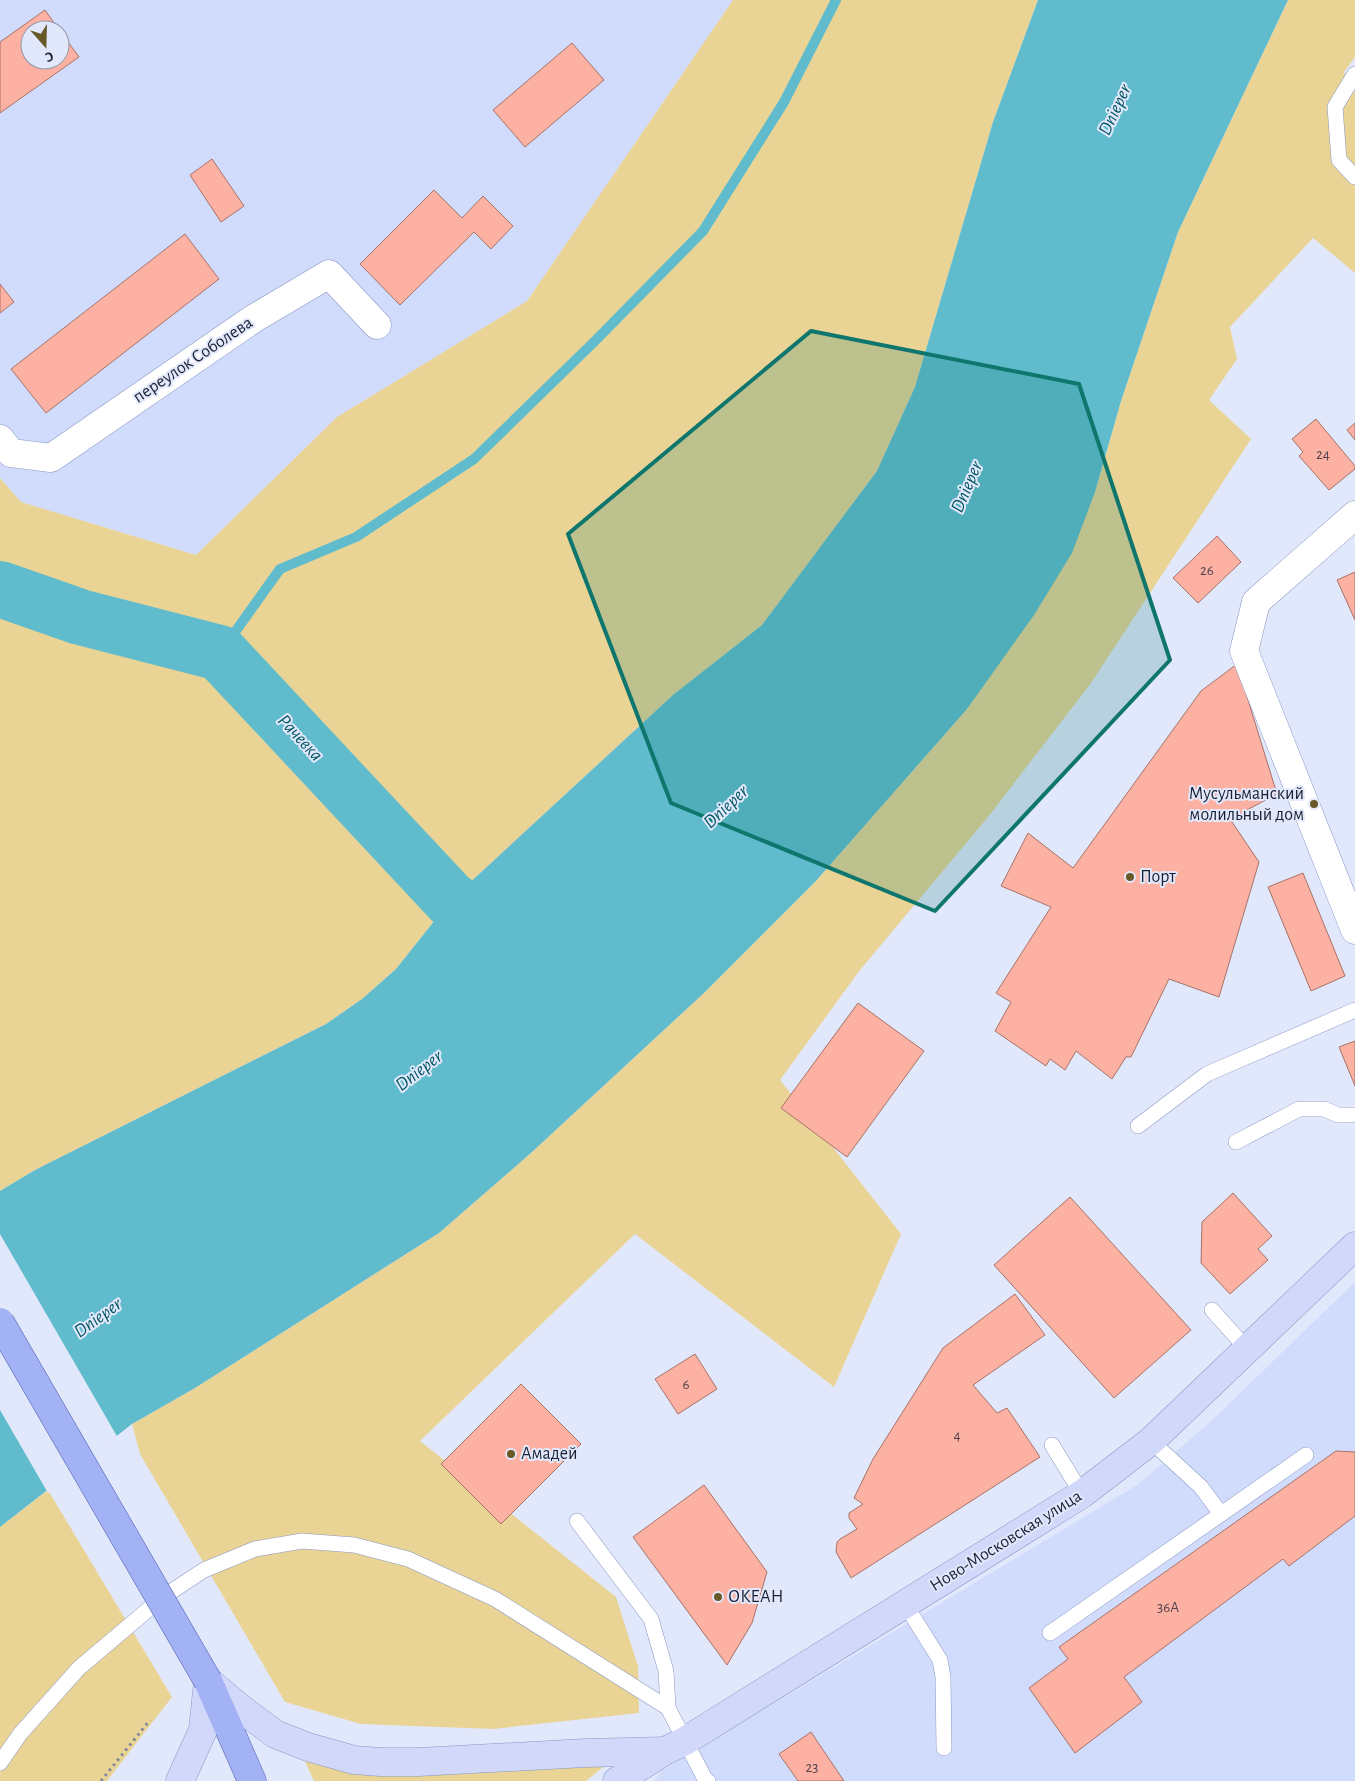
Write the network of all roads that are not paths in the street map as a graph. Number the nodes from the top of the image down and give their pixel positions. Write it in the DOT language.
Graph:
graph roads {
  1 [pos="1355,74"];
  2 [pos="1355,176"];
  3 [pos="377,325"];
  4 [pos="0,439"];
  5 [pos="1355,515"];
  6 [pos="1355,930"];
  7 [pos="1355,1010"];
  8 [pos="1355,1115"];
  9 [pos="1138,1126"];
  10 [pos="1236,1142"];
  11 [pos="1355,1246"];
  12 [pos="1212,1310"];
  13 [pos="0,1322"];
  14 [pos="1248,1349"];
  15 [pos="1151,1441"];
  16 [pos="1052,1445"];
  17 [pos="1306,1455"];
  18 [pos="1082,1494"];
  19 [pos="1221,1514"];
  20 [pos="577,1521"];
  21 [pos="905,1604"];
  22 [pos="1050,1632"];
  23 [pos="208,1681"];
  24 [pos="668,1708"];
  25 [pos="675,1746"];
  26 [pos="944,1748"];
  27 [pos="0,1763"];
  28 [pos="180,1781"];
  29 [pos="252,1781"];
  30 [pos="617,1781"];
  31 [pos="640,1781"];
  32 [pos="708,1781"];
  1 -- 2 [label="lane"];
  3 -- 4 [label="street, переулок Соболева"];
  5 -- 6 [label="street"];
  7 -- 9 [label="lane"];
  8 -- 10 [label="lane"];
  11 -- 14 [label="street, Ново-Московская улица"];
  12 -- 14 [label="lane"];
  13 -- 23 [label="main road, bridge"];
  14 -- 15 [label="street, Ново-Московская улица"];
  15 -- 18 [label="street, Ново-Московская улица"];
  15 -- 19 [label="lane"];
  16 -- 18 [label="lane"];
  17 -- 19 [label="lane"];
  18 -- 21 [label="street, Ново-Московская улица"];
  19 -- 22 [label="lane"];
  20 -- 24 [label="lane"];
  21 -- 25 [label="street, Ново-Московская улица"];
  21 -- 26 [label="lane"];
  23 -- 25 [label="street"];
  23 -- 28 [label="street"];
  23 -- 29 [label="main road"];
  24 -- 25 [label="lane"];
  24 -- 27 [label="lane"];
  25 -- 30 [label="street, Ново-Московская улица"];
  25 -- 31 [label="street"];
  25 -- 32 [label="lane"];
}
